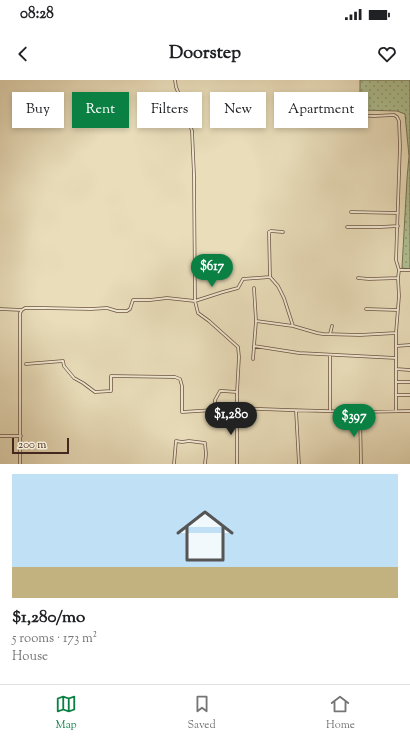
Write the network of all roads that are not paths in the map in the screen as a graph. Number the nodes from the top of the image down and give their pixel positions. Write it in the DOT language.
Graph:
graph roads {
  1 [pos="175,80"];
  2 [pos="368,116"];
  3 [pos="351,212"];
  4 [pos="398,213"];
  5 [pos="398,226"];
  6 [pos="347,227"];
  7 [pos="283,232"];
  8 [pos="399,270"];
  9 [pos="410,270"];
  10 [pos="270,277"];
  11 [pos="358,278"];
  12 [pos="398,278"];
  13 [pos="254,288"];
  14 [pos="195,300"];
  15 [pos="0,309"];
  16 [pos="366,309"];
  17 [pos="22,310"];
  18 [pos="398,310"];
  19 [pos="256,321"];
  20 [pos="293,326"];
  21 [pos="332,326"];
  22 [pos="396,333"];
  23 [pos="330,334"];
  24 [pos="410,345"];
  25 [pos="254,346"];
  26 [pos="396,346"];
  27 [pos="330,355"];
  28 [pos="396,358"];
  29 [pos="253,359"];
  30 [pos="26,364"];
  31 [pos="396,369"];
  32 [pos="410,370"];
  33 [pos="396,382"];
  34 [pos="410,382"];
  35 [pos="237,392"];
  36 [pos="396,395"];
  37 [pos="410,395"];
  38 [pos="238,408"];
  39 [pos="215,410"];
  40 [pos="296,410"];
  41 [pos="330,411"];
  42 [pos="396,411"];
  43 [pos="410,411"];
  44 [pos="360,412"];
  45 [pos="0,436"];
  46 [pos="21,436"];
  47 [pos="20,464"];
  48 [pos="174,464"];
  49 [pos="205,464"];
  50 [pos="237,464"];
  51 [pos="299,464"];
  52 [pos="361,464"];
  1 -- 14 [label="street"];
  2 -- 4 [label="street"];
  3 -- 4 [label="street"];
  4 -- 5 [label="street"];
  5 -- 6 [label="street"];
  5 -- 8 [label="street"];
  7 -- 10 [label="street"];
  8 -- 9 [label="street"];
  8 -- 12 [label="street"];
  10 -- 14 [label="street"];
  10 -- 20 [label="street"];
  11 -- 12 [label="street"];
  12 -- 18 [label="street"];
  13 -- 19 [label="street"];
  14 -- 17 [label="street"];
  14 -- 35 [label="street"];
  15 -- 17 [label="street"];
  16 -- 18 [label="street"];
  17 -- 46 [label="street"];
  18 -- 22 [label="street"];
  19 -- 20 [label="street"];
  19 -- 25 [label="street"];
  20 -- 23 [label="street"];
  21 -- 23 [label="street"];
  22 -- 23 [label="street"];
  22 -- 26 [label="street"];
  24 -- 26 [label="street"];
  25 -- 27 [label="street"];
  25 -- 29 [label="street"];
  26 -- 28 [label="street"];
  27 -- 28 [label="street"];
  27 -- 41 [label="street"];
  28 -- 31 [label="street"];
  30 -- 39 [label="street"];
  31 -- 32 [label="street"];
  31 -- 33 [label="street"];
  33 -- 34 [label="street"];
  33 -- 36 [label="street"];
  35 -- 38 [label="street"];
  35 -- 39 [label="street"];
  36 -- 37 [label="street"];
  36 -- 42 [label="street"];
  38 -- 39 [label="street"];
  38 -- 40 [label="street"];
  38 -- 50 [label="street"];
  40 -- 41 [label="street"];
  40 -- 51 [label="street"];
  41 -- 44 [label="street"];
  42 -- 43 [label="street"];
  42 -- 44 [label="street"];
  44 -- 52 [label="street"];
  45 -- 46 [label="street"];
  46 -- 47 [label="street"];
  48 -- 49 [label="street"];
}
